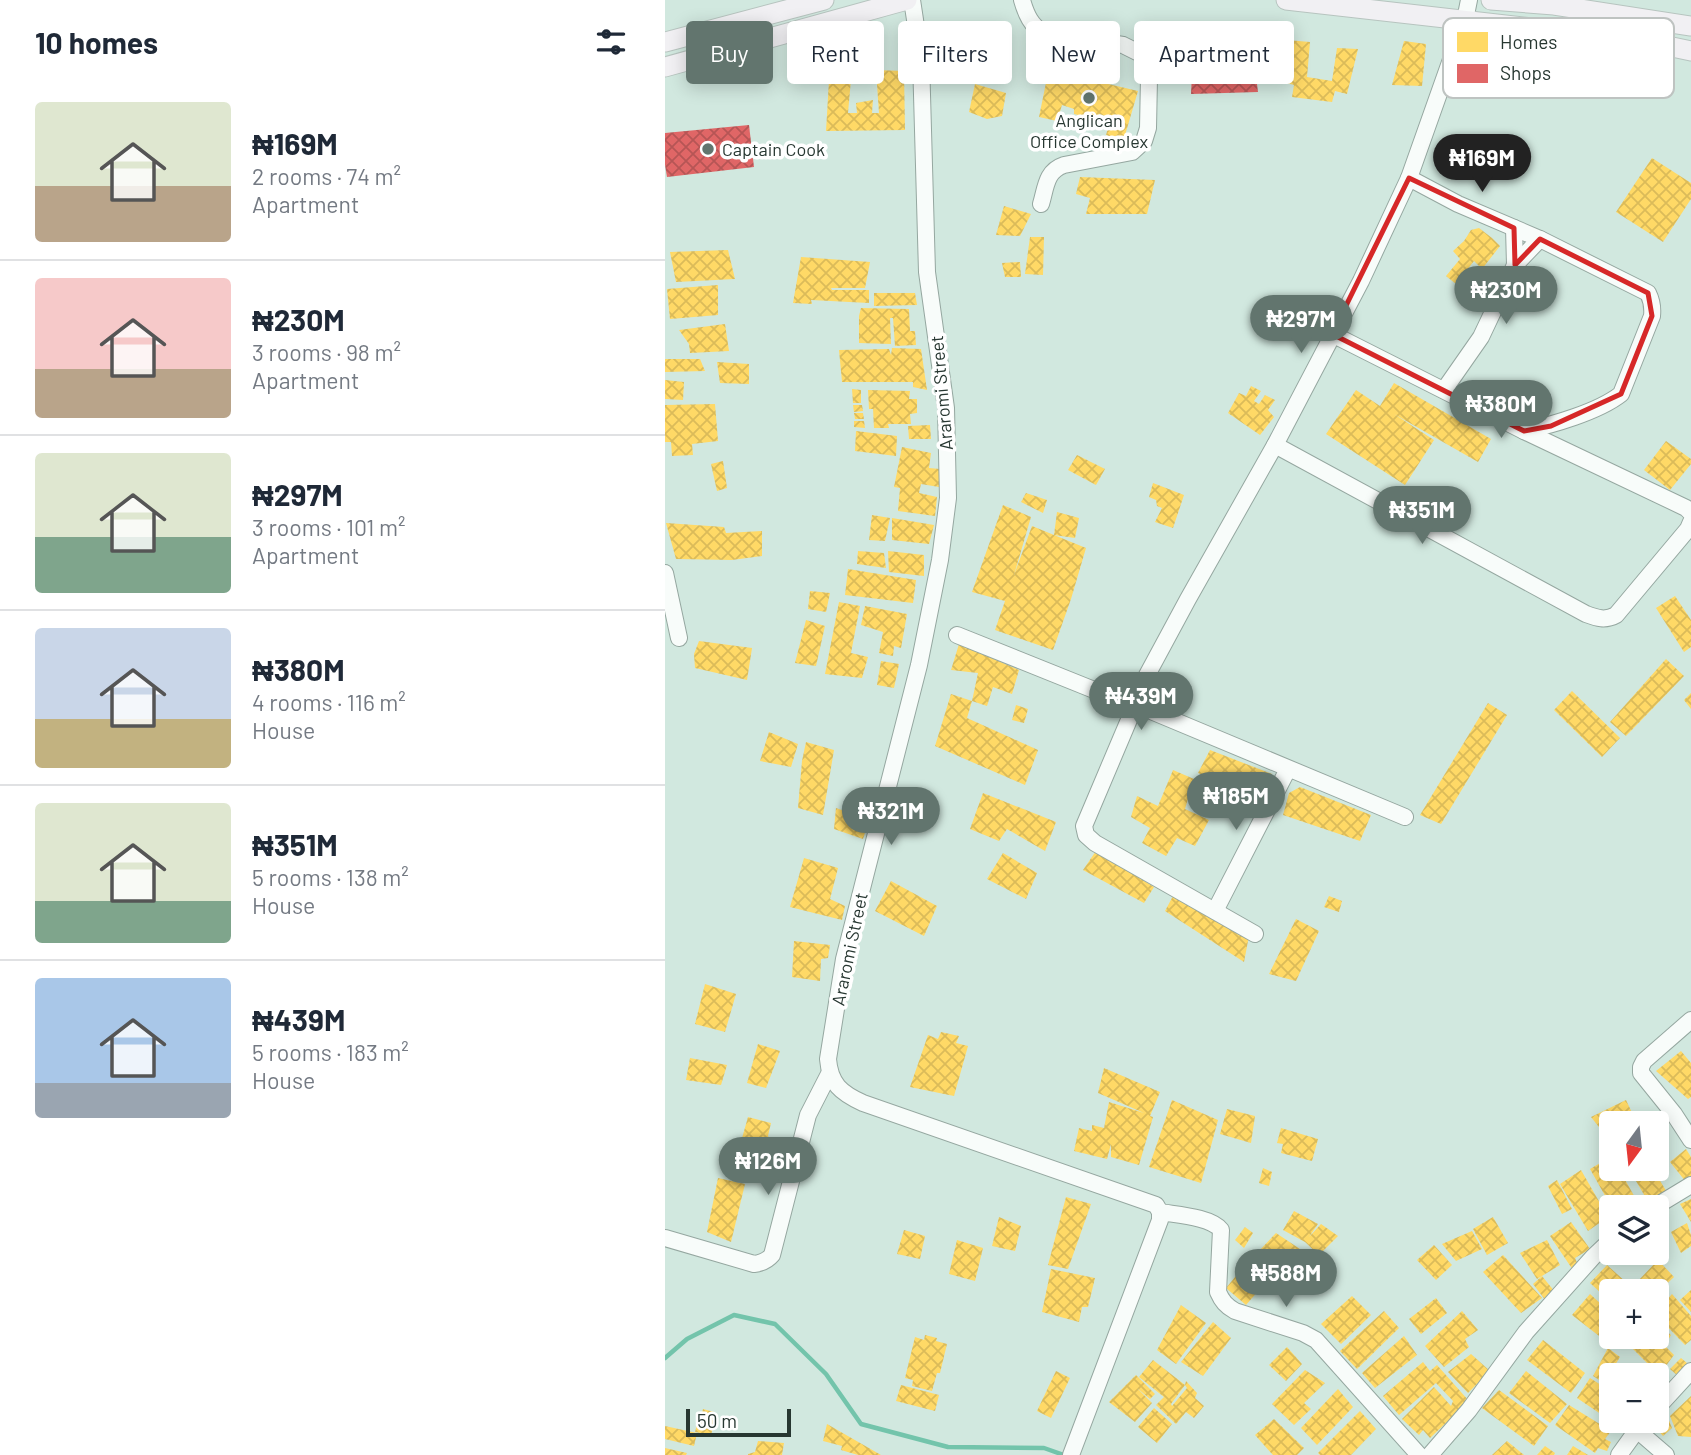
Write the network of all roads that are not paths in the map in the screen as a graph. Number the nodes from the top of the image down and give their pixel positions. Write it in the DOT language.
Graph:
graph roads {
  1 [pos="824,0"];
  2 [pos="910,0"];
  3 [pos="1022,0"];
  4 [pos="1286,0"];
  5 [pos="1491,0"];
  6 [pos="1555,3"];
  7 [pos="1598,6"];
  8 [pos="1467,10"];
  9 [pos="1513,18"];
  10 [pos="1654,18"];
  11 [pos="665,42"];
  12 [pos="665,67"];
  13 [pos="1443,80"];
  14 [pos="1409,178"];
  15 [pos="1041,204"];
  16 [pos="1514,228"];
  17 [pos="1539,239"];
  18 [pos="1515,265"];
  19 [pos="1332,334"];
  20 [pos="1444,390"];
  21 [pos="1524,431"];
  22 [pos="1275,445"];
  23 [pos="1691,513"];
  24 [pos="1691,522"];
  25 [pos="665,573"];
  26 [pos="668,606"];
  27 [pos="957,635"];
  28 [pos="678,638"];
  29 [pos="1139,690"];
  30 [pos="1119,700"];
  31 [pos="1137,711"];
  32 [pos="1288,769"];
  33 [pos="1405,817"];
  34 [pos="1215,911"];
  35 [pos="1255,934"];
  36 [pos="1691,1020"];
  37 [pos="829,1074"];
  38 [pos="1691,1140"];
  39 [pos="1691,1185"];
  40 [pos="1669,1198"];
  41 [pos="1160,1212"];
  42 [pos="665,1238"];
  43 [pos="1599,1251"];
  44 [pos="1691,1371"];
  45 [pos="1669,1395"];
  46 [pos="1635,1433"];
  47 [pos="1648,1433"];
  48 [pos="1071,1454"];
  49 [pos="1419,1455"];
  50 [pos="1430,1455"];
  51 [pos="1619,1455"];
  52 [pos="1666,1455"];
  1 -- 11 [label="main road"];
  2 -- 12 [label="main road"];
  2 -- 37 [label="street, Araromi Street"];
  3 -- 15 [label="street"];
  4 -- 8 [label="main road"];
  5 -- 6 [label="main road"];
  6 -- 7 [label="main road"];
  7 -- 10 [label="main road"];
  8 -- 9 [label="main road"];
  13 -- 14 [label="street"];
  14 -- 16 [label="street"];
  14 -- 19 [label="street"];
  16 -- 17 [label="street"];
  16 -- 18 [label="street"];
  17 -- 18 [label="street"];
  17 -- 21 [label="street"];
  18 -- 20 [label="street"];
  19 -- 20 [label="street"];
  19 -- 22 [label="street"];
  20 -- 21 [label="street"];
  21 -- 23 [label="street"];
  22 -- 24 [label="street"];
  22 -- 29 [label="street"];
  25 -- 26 [label="street"];
  26 -- 28 [label="street"];
  27 -- 30 [label="street"];
  29 -- 30 [label="street"];
  29 -- 31 [label="street"];
  30 -- 31 [label="street"];
  31 -- 32 [label="street"];
  31 -- 34 [label="street"];
  32 -- 33 [label="street"];
  32 -- 34 [label="street"];
  34 -- 35 [label="street"];
  36 -- 38 [label="street"];
  37 -- 41 [label="street"];
  37 -- 42 [label="street"];
  39 -- 40 [label="street"];
  41 -- 48 [label="street"];
  41 -- 49 [label="street"];
  43 -- 50 [label="street"];
  44 -- 45 [label="street"];
  46 -- 51 [label="street"];
  47 -- 52 [label="street"];
}
